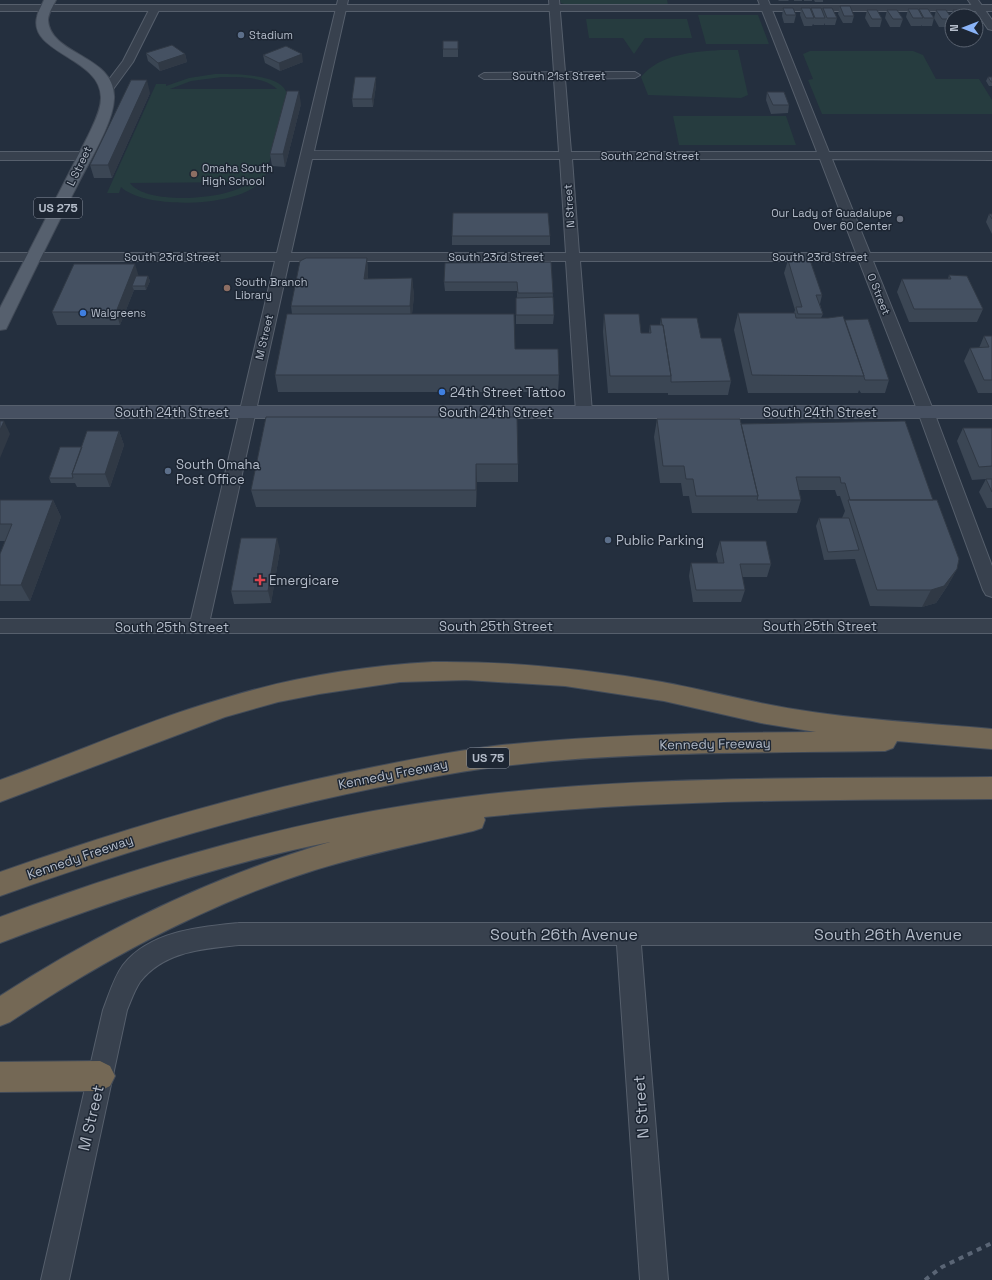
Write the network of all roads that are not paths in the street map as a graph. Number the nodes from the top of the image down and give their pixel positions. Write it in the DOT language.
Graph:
graph roads {
  1 [pos="47,4"];
  2 [pos="342,4"];
  3 [pos="554,4"];
  4 [pos="764,4"];
  5 [pos="976,4"];
  6 [pos="0,8"];
  7 [pos="154,8"];
  8 [pos="992,8"];
  9 [pos="992,27"];
  10 [pos="635,75"];
  11 [pos="484,76"];
  12 [pos="560,76"];
  13 [pos="107,90"];
  14 [pos="308,155"];
  15 [pos="0,156"];
  16 [pos="84,156"];
  17 [pos="565,156"];
  18 [pos="824,156"];
  19 [pos="992,156"];
  20 [pos="0,257"];
  21 [pos="34,257"];
  22 [pos="284,257"];
  23 [pos="573,257"];
  24 [pos="864,257"];
  25 [pos="992,257"];
  26 [pos="0,325"];
  27 [pos="0,412"];
  28 [pos="247,412"];
  29 [pos="584,412"];
  30 [pos="926,412"];
  31 [pos="992,412"];
  32 [pos="992,590"];
  33 [pos="0,626"];
  34 [pos="992,626"];
  35 [pos="199,627"];
  36 [pos="992,739"];
  37 [pos="992,788"];
  38 [pos="946,789"];
  39 [pos="0,791"];
  40 [pos="992,793"];
  41 [pos="564,799"];
  42 [pos="0,884"];
  43 [pos="0,930"];
  44 [pos="628,934"];
  45 [pos="992,934"];
  46 [pos="142,963"];
  47 [pos="0,1012"];
  48 [pos="0,1076"];
  49 [pos="100,1076"];
  50 [pos="55,1280"];
  51 [pos="654,1280"];
  1 -- 6 [label="street"];
  1 -- 7 [label="street"];
  1 -- 13 [label="main road"];
  2 -- 3 [label="street"];
  2 -- 7 [label="street"];
  2 -- 14 [label="street, M Street"];
  3 -- 4 [label="street"];
  3 -- 12 [label="street, N Street"];
  4 -- 5 [label="street"];
  4 -- 18 [label="street, O Street"];
  5 -- 8 [label="street"];
  5 -- 9 [label="street"];
  7 -- 13 [label="street"];
  10 -- 12 [label="street, South 21st Street"];
  11 -- 12 [label="street, South 21st Street"];
  12 -- 17 [label="street, N Street"];
  13 -- 16 [label="main road, L Street / US 275"];
  14 -- 17 [label="street, South 22nd Street"];
  14 -- 22 [label="street, M Street"];
  15 -- 16 [label="street"];
  16 -- 21 [label="main road, L Street / US 275"];
  17 -- 18 [label="street, South 22nd Street"];
  17 -- 23 [label="street, N Street"];
  18 -- 19 [label="street, South 22nd Street"];
  18 -- 24 [label="street, O Street"];
  20 -- 21 [label="street, South 23rd Street"];
  21 -- 22 [label="street, South 23rd Street"];
  21 -- 26 [label="main road, L Street / US 275"];
  22 -- 23 [label="street, South 23rd Street"];
  22 -- 28 [label="street, M Street"];
  23 -- 24 [label="street, South 23rd Street"];
  23 -- 29 [label="street, N Street"];
  24 -- 25 [label="street, South 23rd Street"];
  24 -- 30 [label="street, O Street"];
  27 -- 28 [label="main road, South 24th Street"];
  28 -- 29 [label="main road, South 24th Street"];
  28 -- 35 [label="street, M Street"];
  29 -- 30 [label="main road, South 24th Street"];
  30 -- 31 [label="main road, South 24th Street"];
  30 -- 32 [label="street, O Street"];
  33 -- 35 [label="street, South 25th Street"];
  34 -- 35 [label="street, South 25th Street"];
  36 -- 39 [label="highway"];
  36 -- 42 [label="highway, Kennedy Freeway / US 75"];
  37 -- 38 [label="highway"];
  38 -- 40 [label="highway"];
  38 -- 41 [label="highway"];
  41 -- 43 [label="highway"];
  41 -- 47 [label="highway"];
  44 -- 45 [label="street, South 26th Avenue"];
  44 -- 46 [label="street, South 26th Avenue"];
  44 -- 51 [label="street, N Street"];
  46 -- 49 [label="street, M Street"];
  48 -- 49 [label="highway"];
  49 -- 50 [label="street, M Street"];
}
